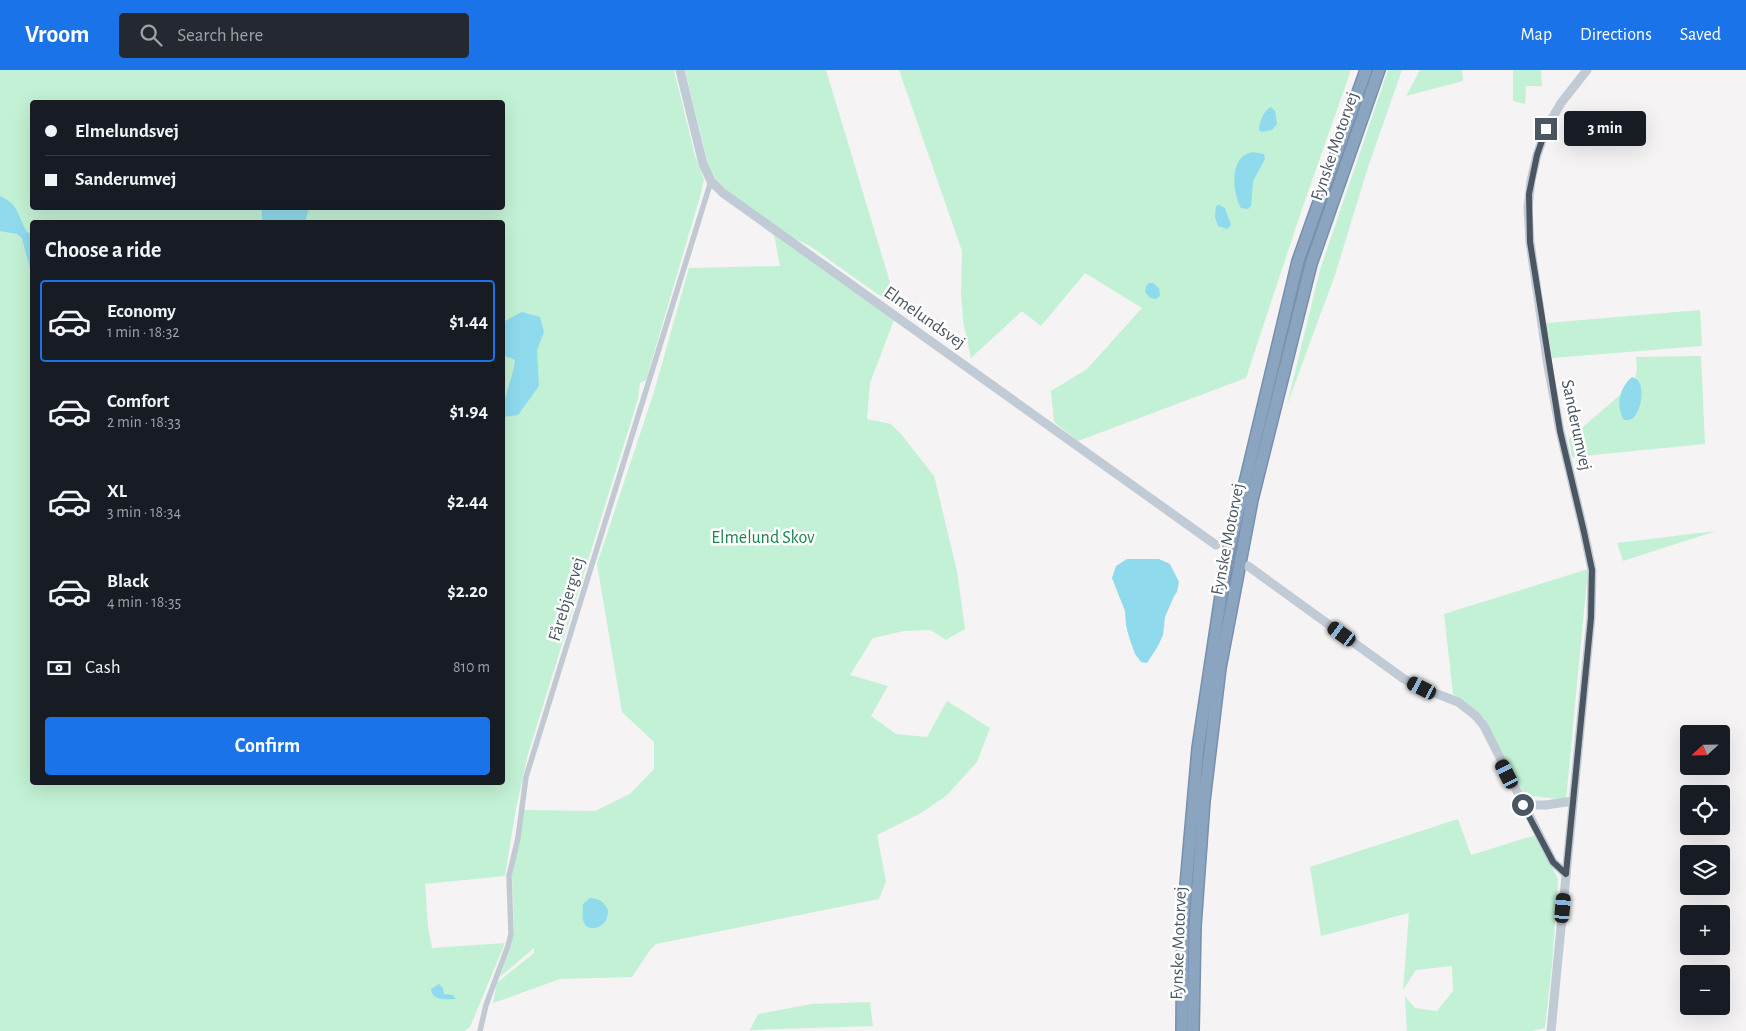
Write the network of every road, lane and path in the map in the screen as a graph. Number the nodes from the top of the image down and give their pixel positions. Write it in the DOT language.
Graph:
graph roads {
  1 [pos="680,70"];
  2 [pos="1366,70"];
  3 [pos="1379,70"];
  4 [pos="1587,70"];
  5 [pos="711,181"];
  6 [pos="1216,544"];
  7 [pos="1248,566"];
  8 [pos="1573,801"];
  9 [pos="1523,805"];
  10 [pos="1566,874"];
  11 [pos="480,1031"];
  12 [pos="1182,1031"];
  13 [pos="1193,1031"];
  14 [pos="1551,1031"];
  1 -- 5 [label="street, Elmelundsvej"];
  2 -- 12 [label="highway, Fynske Motorvej"];
  3 -- 13 [label="highway, Fynske Motorvej"];
  4 -- 8 [label="street, Sanderumvej"];
  5 -- 6 [label="street, Elmelundsvej"];
  5 -- 11 [label="street, Fårebjergvej"];
  7 -- 9 [label="street"];
  8 -- 9 [label="street"];
  8 -- 10 [label="street, Sanderumvej"];
  9 -- 10 [label="street"];
  10 -- 14 [label="street, Sanderumvej"];
}
